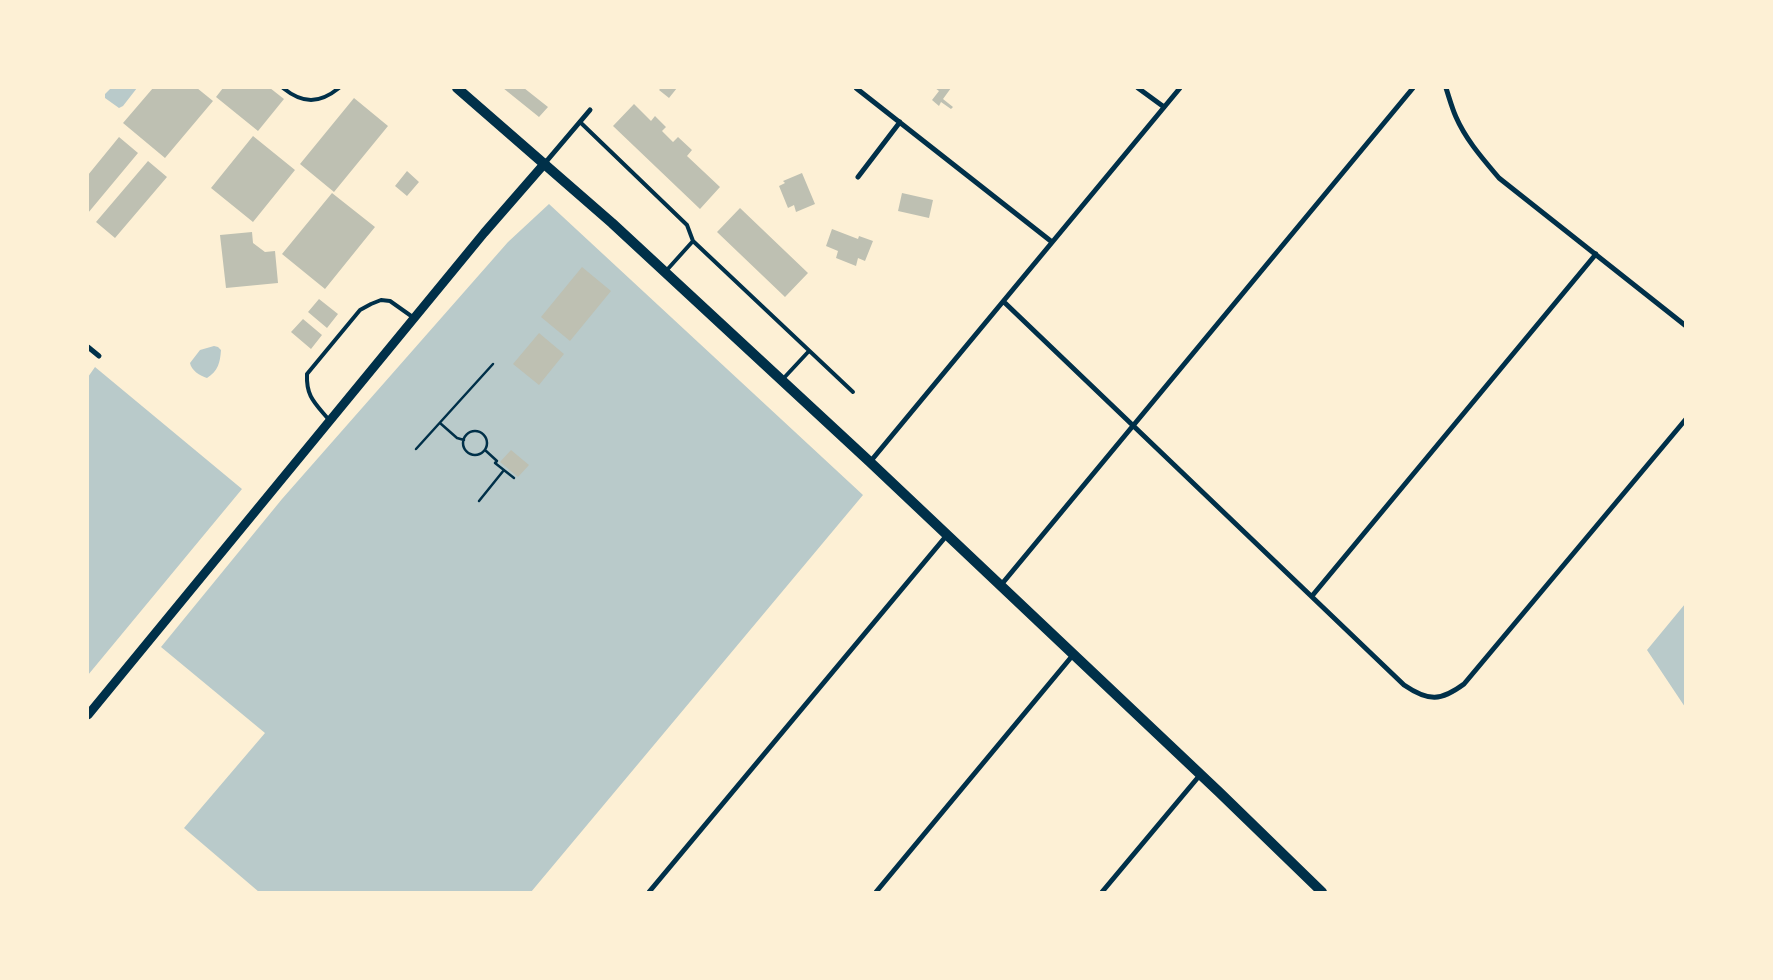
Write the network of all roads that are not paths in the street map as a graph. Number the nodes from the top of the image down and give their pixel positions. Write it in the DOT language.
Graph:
graph roads {
  1 [pos="283,88"];
  2 [pos="339,88"];
  3 [pos="457,88"];
  4 [pos="856,88"];
  5 [pos="1138,88"];
  6 [pos="1180,88"];
  7 [pos="1413,88"];
  8 [pos="1446,88"];
  9 [pos="1164,108"];
  10 [pos="590,110"];
  11 [pos="580,122"];
  12 [pos="900,122"];
  13 [pos="545,163"];
  14 [pos="858,176"];
  15 [pos="693,241"];
  16 [pos="1052,242"];
  17 [pos="1596,254"];
  18 [pos="665,272"];
  19 [pos="1004,302"];
  20 [pos="414,318"];
  21 [pos="1686,326"];
  22 [pos="88,347"];
  23 [pos="810,351"];
  24 [pos="99,356"];
  25 [pos="782,380"];
  26 [pos="853,392"];
  27 [pos="1686,419"];
  28 [pos="330,421"];
  29 [pos="1134,426"];
  30 [pos="870,462"];
  31 [pos="947,534"];
  32 [pos="1001,585"];
  33 [pos="1312,596"];
  34 [pos="1073,655"];
  35 [pos="88,715"];
  36 [pos="1200,775"];
  37 [pos="649,892"];
  38 [pos="876,892"];
  39 [pos="1102,892"];
  40 [pos="1322,892"];
  1 -- 2 [label="lane"];
  3 -- 13 [label="main road"];
  4 -- 12 [label="street"];
  5 -- 9 [label="street"];
  6 -- 9 [label="street"];
  7 -- 29 [label="street"];
  8 -- 17 [label="street"];
  9 -- 16 [label="street"];
  10 -- 11 [label="street"];
  11 -- 13 [label="street"];
  11 -- 15 [label="lane"];
  12 -- 14 [label="street"];
  12 -- 16 [label="street"];
  13 -- 18 [label="main road"];
  13 -- 20 [label="street"];
  15 -- 18 [label="lane"];
  15 -- 23 [label="lane"];
  16 -- 19 [label="street"];
  17 -- 21 [label="street"];
  17 -- 33 [label="street"];
  18 -- 25 [label="main road"];
  19 -- 29 [label="street"];
  19 -- 30 [label="street"];
  20 -- 28 [label="street"];
  20 -- 28 [label="lane"];
  22 -- 24 [label="street"];
  23 -- 25 [label="lane"];
  23 -- 26 [label="lane"];
  25 -- 30 [label="main road"];
  27 -- 33 [label="street"];
  28 -- 35 [label="street"];
  29 -- 32 [label="street"];
  29 -- 33 [label="street"];
  30 -- 31 [label="main road"];
  31 -- 32 [label="main road"];
  31 -- 37 [label="street"];
  32 -- 34 [label="main road"];
  34 -- 36 [label="main road"];
  34 -- 38 [label="street"];
  36 -- 39 [label="street"];
  36 -- 40 [label="main road"];
}
